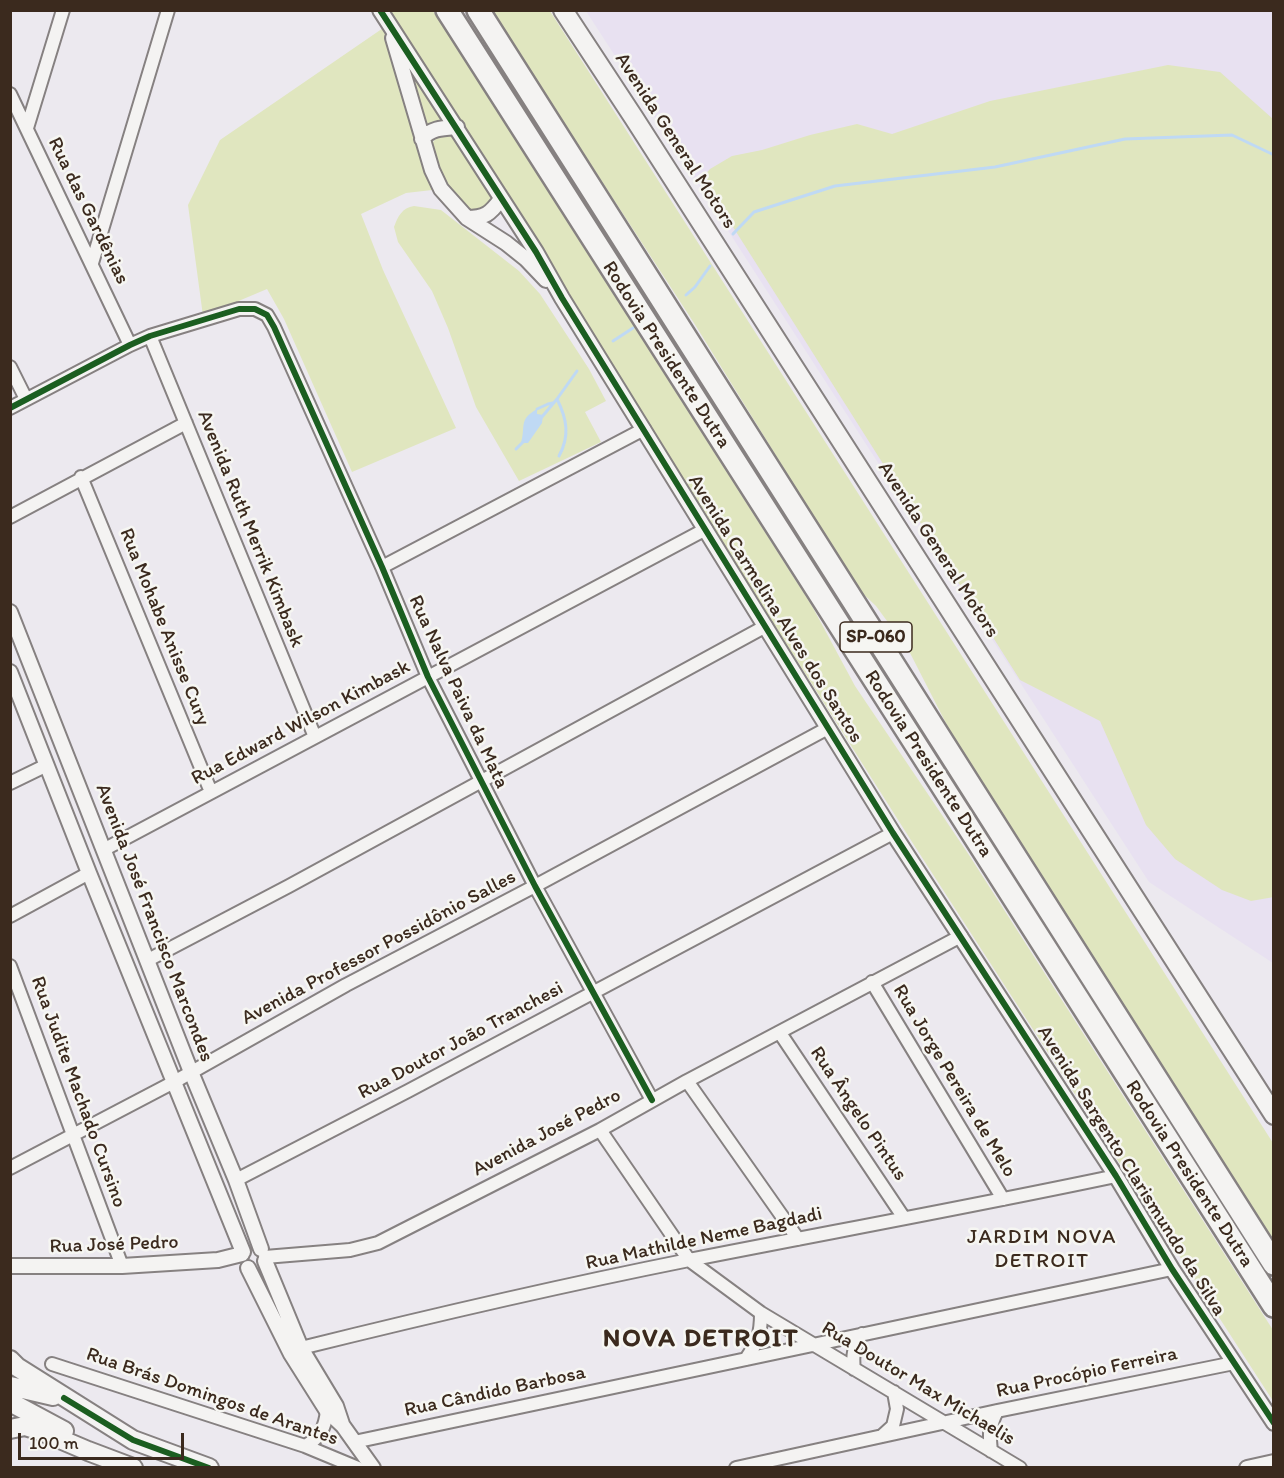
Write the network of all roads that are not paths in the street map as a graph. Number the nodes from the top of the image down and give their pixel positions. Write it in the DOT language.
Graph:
graph roads {
  1 [pos="63,10"];
  2 [pos="168,10"];
  3 [pos="380,10"];
  4 [pos="447,10"];
  5 [pos="478,10"];
  6 [pos="563,10"];
  7 [pos="389,24"];
  8 [pos="10,94"];
  9 [pos="457,127"];
  10 [pos="27,128"];
  11 [pos="422,139"];
  12 [pos="501,200"];
  13 [pos="467,218"];
  14 [pos="92,263"];
  15 [pos="562,298"];
  16 [pos="150,336"];
  17 [pos="130,345"];
  18 [pos="10,367"];
  19 [pos="27,399"];
  20 [pos="10,408"];
  21 [pos="186,423"];
  22 [pos="644,429"];
  23 [pos="81,477"];
  24 [pos="10,517"];
  25 [pos="706,529"];
  26 [pos="382,567"];
  27 [pos="10,612"];
  28 [pos="766,626"];
  29 [pos="10,672"];
  30 [pos="428,677"];
  31 [pos="828,728"];
  32 [pos="315,737"];
  33 [pos="47,765"];
  34 [pos="481,782"];
  35 [pos="10,783"];
  36 [pos="211,792"];
  37 [pos="893,832"];
  38 [pos="105,849"];
  39 [pos="89,873"];
  40 [pos="535,886"];
  41 [pos="10,916"];
  42 [pos="961,936"];
  43 [pos="148,960"];
  44 [pos="10,966"];
  45 [pos="872,982"];
  46 [pos="594,993"];
  47 [pos="780,1033"];
  48 [pos="191,1072"];
  49 [pos="687,1081"];
  50 [pos="174,1082"];
  51 [pos="652,1100"];
  52 [pos="1274,1115"];
  53 [pos="600,1130"];
  54 [pos="74,1135"];
  55 [pos="10,1168"];
  56 [pos="1116,1176"];
  57 [pos="236,1180"];
  58 [pos="1003,1199"];
  59 [pos="904,1218"];
  60 [pos="798,1239"];
  61 [pos="264,1255"];
  62 [pos="244,1260"];
  63 [pos="689,1260"];
  64 [pos="1274,1264"];
  65 [pos="10,1266"];
  66 [pos="122,1266"];
  67 [pos="1172,1269"];
  68 [pos="1274,1306"];
  69 [pos="761,1313"];
  70 [pos="862,1334"];
  71 [pos="814,1345"];
  72 [pos="301,1348"];
  73 [pos="746,1359"];
  74 [pos="10,1360"];
  75 [pos="1234,1363"];
  76 [pos="52,1364"];
  77 [pos="854,1369"];
  78 [pos="10,1386"];
  79 [pos="894,1392"];
  80 [pos="64,1398"];
  81 [pos="10,1402"];
  82 [pos="997,1411"];
  83 [pos="327,1412"];
  84 [pos="944,1423"];
  85 [pos="1274,1423"];
  86 [pos="343,1426"];
  87 [pos="10,1429"];
  88 [pos="881,1436"];
  89 [pos="354,1442"];
  90 [pos="305,1446"];
  91 [pos="991,1451"];
  92 [pos="1274,1462"];
  93 [pos="126,1465"];
  94 [pos="209,1467"];
  95 [pos="358,1467"];
  96 [pos="373,1467"];
  97 [pos="736,1467"];
  98 [pos="1020,1467"];
  99 [pos="1247,1467"];
  1 -- 10 [label="street"];
  2 -- 14 [label="street"];
  3 -- 7 [label="street"];
  4 -- 68 [label="highway, Rodovia Presidente Dutra / SP-060"];
  5 -- 64 [label="highway, Rodovia Presidente Dutra / SP-060"];
  6 -- 52 [label="main road, Avenida General Motors"];
  7 -- 9 [label="street"];
  7 -- 11 [label="street"];
  8 -- 10 [label="street, Rua das Gardênias"];
  9 -- 11 [label="street"];
  9 -- 12 [label="street"];
  10 -- 14 [label="street, Rua das Gardênias"];
  11 -- 13 [label="street"];
  12 -- 13 [label="street"];
  12 -- 15 [label="street"];
  13 -- 15 [label="street"];
  14 -- 17 [label="street, Rua das Gardênias"];
  15 -- 22 [label="street, Avenida Carmelina Alves dos Santos"];
  16 -- 17 [label="street"];
  16 -- 21 [label="street, Avenida Ruth Merrik Kimbask"];
  16 -- 26 [label="street, Rua Nalva Paiva da Mata"];
  17 -- 19 [label="street"];
  18 -- 19 [label="street"];
  19 -- 20 [label="street"];
  21 -- 23 [label="street"];
  21 -- 32 [label="street, Avenida Ruth Merrik Kimbask"];
  22 -- 25 [label="street, Avenida Carmelina Alves dos Santos"];
  22 -- 26 [label="street"];
  23 -- 24 [label="street"];
  23 -- 36 [label="street, Rua Mohabe Anisse Cury"];
  25 -- 28 [label="street, Avenida Carmelina Alves dos Santos"];
  25 -- 30 [label="street, Rua Edward Wilson Kimbask"];
  26 -- 30 [label="street, Rua Nalva Paiva da Mata"];
  27 -- 38 [label="street, Avenida José Francisco Marcondes"];
  28 -- 31 [label="street, Avenida Carmelina Alves dos Santos"];
  28 -- 34 [label="street"];
  29 -- 33 [label="street, Avenida José Francisco Marcondes"];
  30 -- 32 [label="street, Rua Edward Wilson Kimbask"];
  30 -- 34 [label="street, Rua Nalva Paiva da Mata"];
  31 -- 37 [label="street, Avenida Carmelina Alves dos Santos"];
  31 -- 40 [label="street, Avenida Professor Possidônio Salles"];
  32 -- 36 [label="street, Rua Edward Wilson Kimbask"];
  33 -- 35 [label="street"];
  33 -- 39 [label="street, Avenida José Francisco Marcondes"];
  34 -- 40 [label="street, Rua Nalva Paiva da Mata"];
  34 -- 43 [label="street"];
  36 -- 38 [label="street, Rua Edward Wilson Kimbask"];
  37 -- 42 [label="street, Avenida Carmelina Alves dos Santos"];
  37 -- 46 [label="street, Rua Doutor João Tranchesi"];
  38 -- 43 [label="street, Avenida José Francisco Marcondes"];
  39 -- 41 [label="street"];
  39 -- 50 [label="street, Avenida José Francisco Marcondes"];
  40 -- 46 [label="street, Rua Nalva Paiva da Mata"];
  40 -- 48 [label="street, Avenida Professor Possidônio Salles"];
  42 -- 45 [label="street, Avenida José Pedro"];
  42 -- 56 [label="street, Avenida Sargento Clarismundo da Silva"];
  43 -- 48 [label="street, Avenida José Francisco Marcondes"];
  44 -- 54 [label="street, Rua Judite Machado Cursino"];
  45 -- 47 [label="street, Avenida José Pedro"];
  45 -- 58 [label="street, Rua Jorge Pereira de Melo"];
  46 -- 51 [label="street, Rua Nalva Paiva da Mata"];
  46 -- 57 [label="street, Rua Doutor João Tranchesi"];
  47 -- 49 [label="street, Avenida José Pedro"];
  47 -- 59 [label="street, Rua Ângelo Pintus"];
  48 -- 50 [label="street, Avenida Professor Possidônio Salles"];
  48 -- 57 [label="street, Avenida José Francisco Marcondes"];
  49 -- 51 [label="street, Avenida José Pedro"];
  49 -- 60 [label="street"];
  50 -- 54 [label="street, Avenida Professor Possidônio Salles"];
  50 -- 62 [label="street, Avenida José Francisco Marcondes"];
  51 -- 53 [label="street, Avenida José Pedro"];
  53 -- 61 [label="street, Avenida José Pedro"];
  53 -- 63 [label="street, Rua Doutor Max Michaelis"];
  54 -- 55 [label="street, Avenida Professor Possidônio Salles"];
  54 -- 66 [label="street, Rua Judite Machado Cursino"];
  56 -- 58 [label="street, Rua Mathilde Neme Bagdadi"];
  56 -- 67 [label="street, Avenida Sargento Clarismundo da Silva"];
  57 -- 61 [label="street, Avenida José Francisco Marcondes"];
  58 -- 59 [label="street, Rua Mathilde Neme Bagdadi"];
  59 -- 60 [label="street, Rua Mathilde Neme Bagdadi"];
  60 -- 63 [label="street, Rua Mathilde Neme Bagdadi"];
  61 -- 62 [label="street"];
  61 -- 62 [label="street"];
  61 -- 72 [label="street, Avenida José Francisco Marcondes"];
  62 -- 66 [label="street, Rua José Pedro"];
  62 -- 83 [label="street, Avenida José Francisco Marcondes"];
  63 -- 69 [label="street, Rua Doutor Max Michaelis"];
  63 -- 72 [label="street, Rua Mathilde Neme Bagdadi"];
  65 -- 66 [label="street, Rua José Pedro"];
  67 -- 70 [label="street, Rua Cândido Barbosa"];
  67 -- 75 [label="street, Avenida Sargento Clarismundo da Silva"];
  69 -- 71 [label="street, Rua Doutor Max Michaelis"];
  69 -- 73 [label="street"];
  70 -- 71 [label="street, Rua Cândido Barbosa"];
  70 -- 77 [label="street"];
  71 -- 73 [label="street, Rua Cândido Barbosa"];
  71 -- 77 [label="street, Rua Doutor Max Michaelis"];
  72 -- 86 [label="street, Avenida José Francisco Marcondes"];
  73 -- 89 [label="street, Rua Cândido Barbosa"];
  74 -- 80 [label="main road"];
  75 -- 82 [label="street, Rua Procópio Ferreira"];
  75 -- 85 [label="street, Avenida Sargento Clarismundo da Silva"];
  76 -- 90 [label="street, Rua Brás Domingos de Arantes"];
  77 -- 79 [label="street, Rua Doutor Max Michaelis"];
  78 -- 80 [label="main road"];
  79 -- 84 [label="street, Rua Doutor Max Michaelis"];
  79 -- 88 [label="street"];
  80 -- 94 [label="main road"];
  81 -- 93 [label="main road"];
  82 -- 84 [label="street, Rua Procópio Ferreira"];
  82 -- 91 [label="street"];
  83 -- 86 [label="street, Avenida José Francisco Marcondes"];
  83 -- 90 [label="street"];
  84 -- 88 [label="street, Rua Procópio Ferreira"];
  84 -- 91 [label="street, Rua Doutor Max Michaelis"];
  86 -- 89 [label="street, Avenida José Francisco Marcondes"];
  87 -- 93 [label="main road"];
  88 -- 97 [label="street, Rua Procópio Ferreira"];
  89 -- 96 [label="street, Avenida José Francisco Marcondes"];
  90 -- 95 [label="street, Rua Brás Domingos de Arantes"];
  91 -- 98 [label="street, Rua Doutor Max Michaelis"];
  92 -- 99 [label="street"];
}
